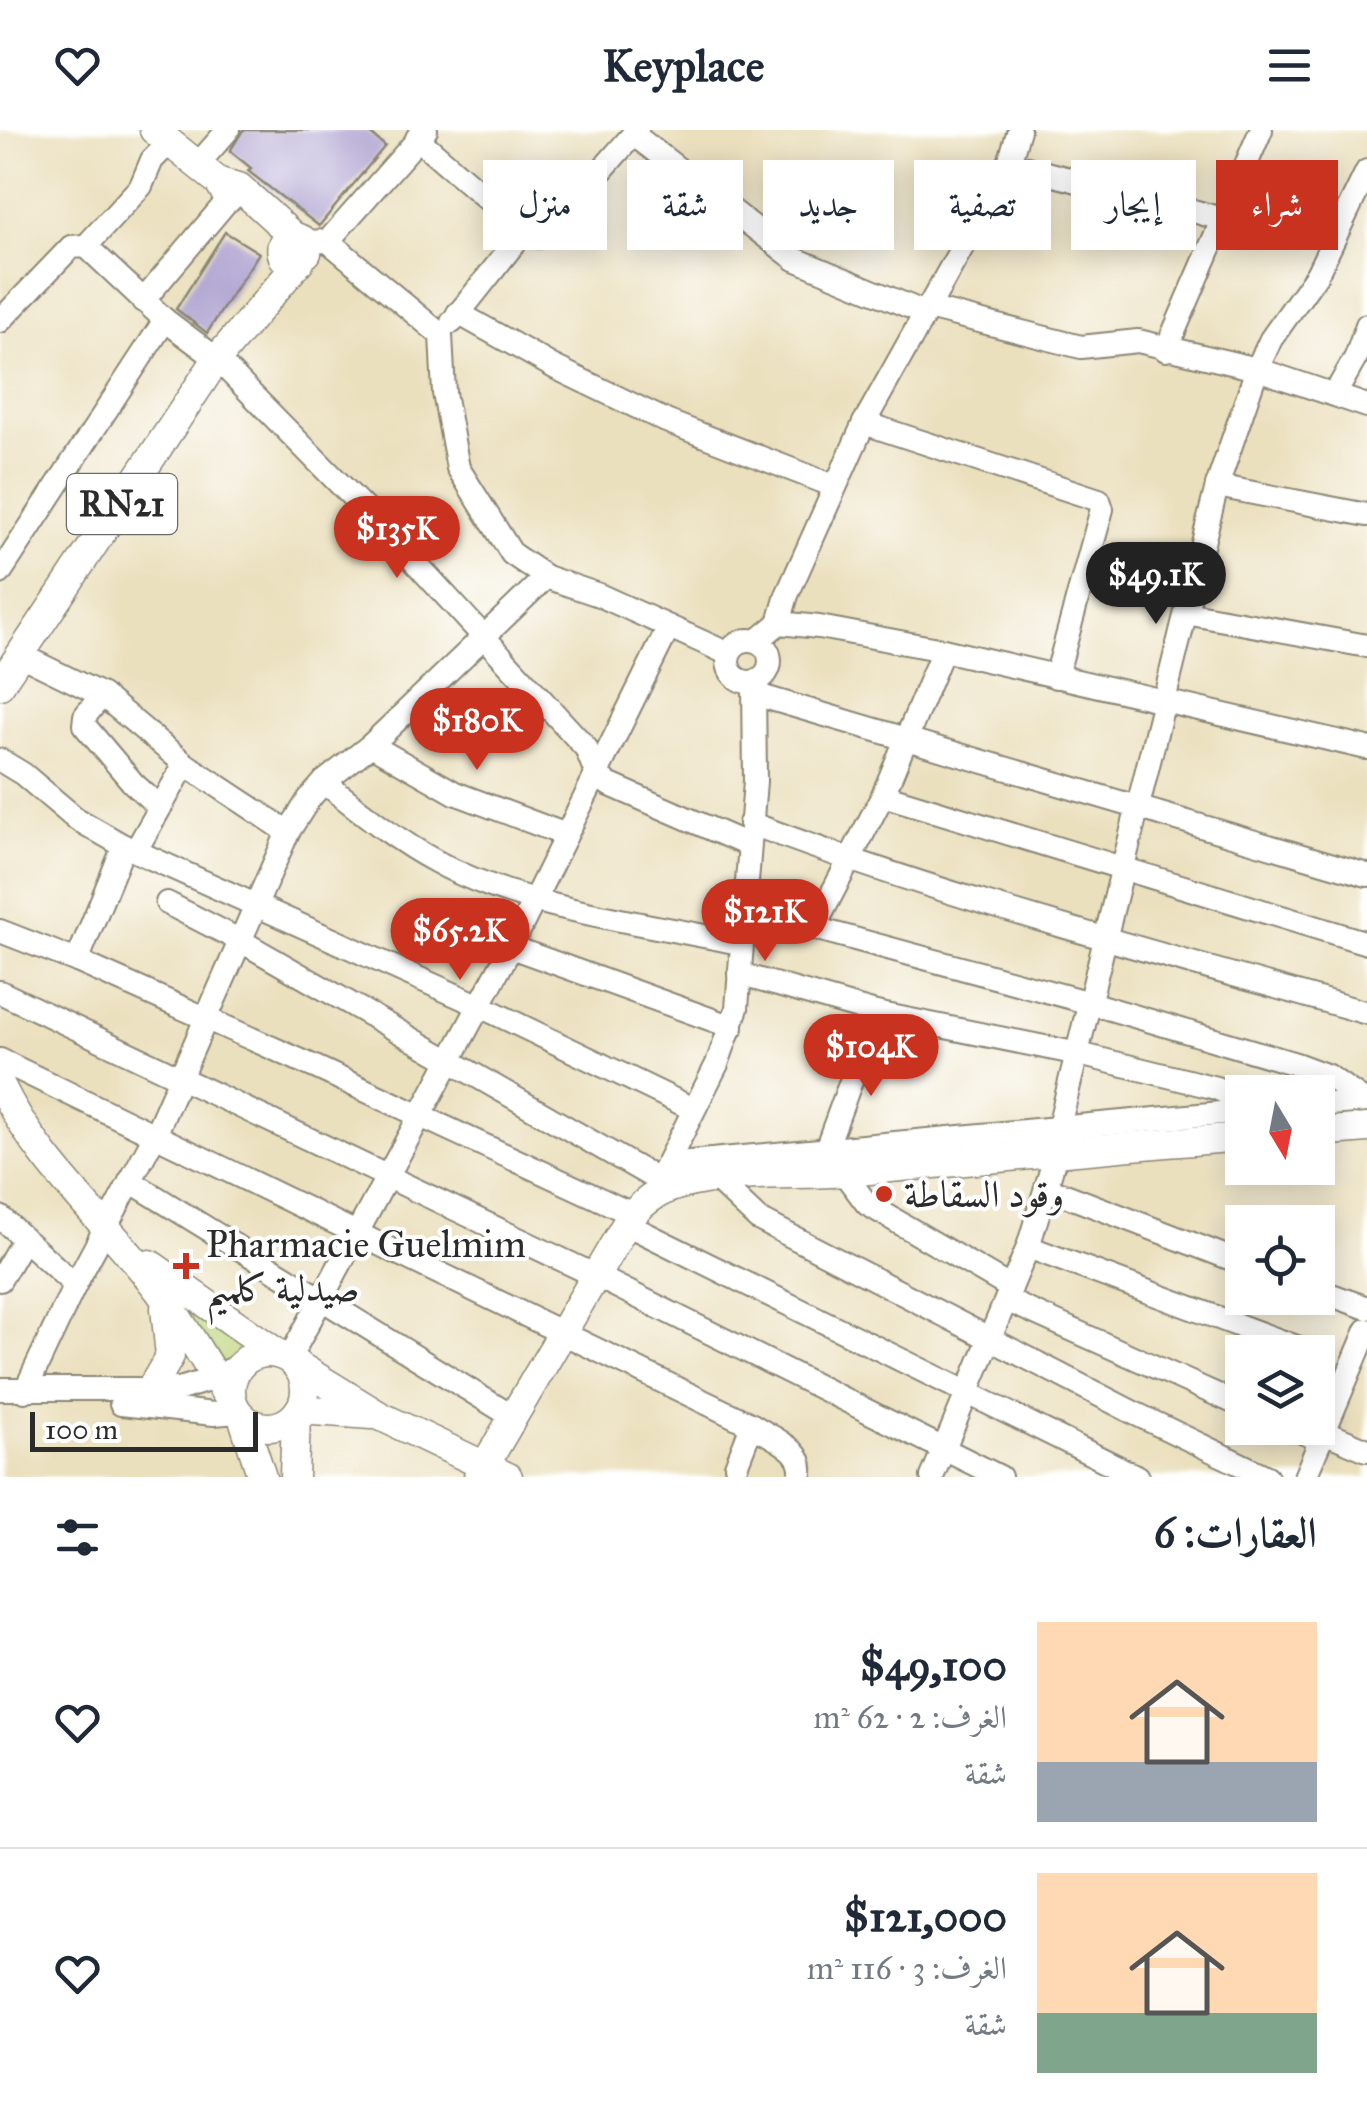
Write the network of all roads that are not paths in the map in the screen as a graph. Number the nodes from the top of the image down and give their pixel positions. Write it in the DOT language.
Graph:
graph roads {
  1 [pos="228,130"];
  2 [pos="1019,130"];
  3 [pos="1261,130"];
  4 [pos="635,132"];
  5 [pos="414,135"];
  6 [pos="162,136"];
  7 [pos="1010,160"];
  8 [pos="1248,160"];
  9 [pos="607,164"];
  10 [pos="1367,171"];
  11 [pos="1051,175"];
  12 [pos="221,183"];
  13 [pos="483,195"];
  14 [pos="1216,218"];
  15 [pos="1216,232"];
  16 [pos="86,246"];
  17 [pos="298,246"];
  18 [pos="508,250"];
  19 [pos="960,250"];
  20 [pos="144,300"];
  21 [pos="927,310"];
  22 [pos="458,313"];
  23 [pos="165,320"];
  24 [pos="0,321"];
  25 [pos="1367,326"];
  26 [pos="441,335"];
  27 [pos="1166,350"];
  28 [pos="217,359"];
  29 [pos="1257,370"];
  30 [pos="1335,394"];
  31 [pos="1367,406"];
  32 [pos="864,423"];
  33 [pos="834,486"];
  34 [pos="1217,486"];
  35 [pos="1367,515"];
  36 [pos="0,572"];
  37 [pos="546,578"];
  38 [pos="1186,613"];
  39 [pos="780,624"];
  40 [pos="669,628"];
  41 [pos="484,636"];
  42 [pos="757,642"];
  43 [pos="1367,646"];
  44 [pos="943,650"];
  45 [pos="729,654"];
  46 [pos="20,655"];
  47 [pos="1056,677"];
  48 [pos="0,684"];
  49 [pos="754,688"];
  50 [pos="102,696"];
  51 [pos="1166,703"];
  52 [pos="908,737"];
  53 [pos="372,744"];
  54 [pos="1367,748"];
  55 [pos="0,760"];
  56 [pos="185,764"];
  57 [pos="596,772"];
  58 [pos="324,782"];
  59 [pos="883,795"];
  60 [pos="1138,806"];
  61 [pos="159,808"];
  62 [pos="288,832"];
  63 [pos="749,834"];
  64 [pos="566,836"];
  65 [pos="130,848"];
  66 [pos="848,861"];
  67 [pos="1123,870"];
  68 [pos="1367,875"];
  69 [pos="744,895"];
  70 [pos="536,900"];
  71 [pos="167,902"];
  72 [pos="258,905"];
  73 [pos="814,928"];
  74 [pos="0,931"];
  75 [pos="1104,938"];
  76 [pos="241,941"];
  77 [pos="740,943"];
  78 [pos="1367,943"];
  79 [pos="512,947"];
  80 [pos="76,961"];
  81 [pos="739,974"];
  82 [pos="0,992"];
  83 [pos="1090,1003"];
  84 [pos="478,1005"];
  85 [pos="876,1012"];
  86 [pos="1367,1013"];
  87 [pos="207,1020"];
  88 [pos="732,1028"];
  89 [pos="1079,1054"];
  90 [pos="0,1060"];
  91 [pos="450,1060"];
  92 [pos="181,1076"];
  93 [pos="0,1084"];
  94 [pos="1225,1092"];
  95 [pos="1335,1107"];
  96 [pos="692,1108"];
  97 [pos="1366,1110"];
  98 [pos="1225,1114"];
  99 [pos="420,1115"];
  100 [pos="1335,1124"];
  101 [pos="154,1135"];
  102 [pos="1225,1138"];
  103 [pos="1058,1139"];
  104 [pos="829,1165"];
  105 [pos="386,1174"];
  106 [pos="716,1179"];
  107 [pos="130,1182"];
  108 [pos="1047,1188"];
  109 [pos="646,1197"];
  110 [pos="0,1217"];
  111 [pos="110,1231"];
  112 [pos="357,1234"];
  113 [pos="23,1240"];
  114 [pos="1028,1247"];
  115 [pos="1225,1256"];
  116 [pos="594,1274"];
  117 [pos="0,1280"];
  118 [pos="75,1285"];
  119 [pos="1009,1294"];
  120 [pos="163,1296"];
  121 [pos="1335,1296"];
  122 [pos="323,1300"];
  123 [pos="1367,1308"];
  124 [pos="1367,1330"];
  125 [pos="561,1334"];
  126 [pos="1264,1335"];
  127 [pos="990,1340"];
  128 [pos="288,1359"];
  129 [pos="242,1362"];
  130 [pos="215,1378"];
  131 [pos="1355,1379"];
  132 [pos="0,1389"];
  133 [pos="29,1391"];
  134 [pos="968,1391"];
  135 [pos="149,1392"];
  136 [pos="1225,1398"];
  137 [pos="238,1411"];
  138 [pos="297,1412"];
  139 [pos="1335,1415"];
  140 [pos="380,1416"];
  141 [pos="512,1418"];
  142 [pos="752,1425"];
  143 [pos="1335,1440"];
  144 [pos="1319,1445"];
  145 [pos="1367,1450"];
  146 [pos="944,1451"];
  147 [pos="736,1466"];
  148 [pos="490,1473"];
  149 [pos="262,1477"];
  150 [pos="294,1477"];
  151 [pos="800,1477"];
  152 [pos="932,1477"];
  153 [pos="1000,1477"];
  154 [pos="1138,1477"];
  155 [pos="1268,1477"];
  156 [pos="1305,1477"];
  1 -- 12 [label="street"];
  2 -- 7 [label="street"];
  3 -- 8 [label="street"];
  4 -- 9 [label="street"];
  4 -- 21 [label="street"];
  5 -- 13 [label="street"];
  5 -- 17 [label="street"];
  6 -- 12 [label="main road"];
  6 -- 16 [label="street"];
  10 -- 29 [label="street"];
  11 -- 14 [label="street"];
  12 -- 17 [label="main road"];
  12 -- 20 [label="street"];
  15 -- 27 [label="street"];
  16 -- 20 [label="street"];
  16 -- 24 [label="street"];
  17 -- 26 [label="street"];
  17 -- 28 [label="main road, RN21"];
  18 -- 22 [label="street"];
  19 -- 21 [label="street"];
  20 -- 23 [label="street"];
  21 -- 27 [label="street"];
  21 -- 32 [label="street"];
  22 -- 26 [label="street"];
  22 -- 33 [label="street"];
  23 -- 28 [label="street"];
  23 -- 36 [label="street"];
  25 -- 30 [label="street"];
  26 -- 37 [label="street"];
  27 -- 29 [label="street"];
  28 -- 41 [label="street"];
  28 -- 46 [label="main road, RN21"];
  29 -- 30 [label="street"];
  29 -- 34 [label="street"];
  30 -- 31 [label="street"];
  32 -- 33 [label="street"];
  32 -- 47 [label="street"];
  33 -- 39 [label="street"];
  34 -- 35 [label="street"];
  34 -- 38 [label="street"];
  37 -- 40 [label="street"];
  37 -- 41 [label="street"];
  38 -- 43 [label="street"];
  38 -- 51 [label="street"];
  39 -- 42 [label="street"];
  39 -- 44 [label="street"];
  40 -- 45 [label="street"];
  40 -- 57 [label="street"];
  41 -- 53 [label="street"];
  41 -- 57 [label="street"];
  42 -- 45 [label="street"];
  42 -- 49 [label="street"];
  44 -- 47 [label="street"];
  44 -- 52 [label="street"];
  45 -- 49 [label="street"];
  46 -- 48 [label="main road, RN21"];
  46 -- 50 [label="street"];
  47 -- 51 [label="street"];
  49 -- 52 [label="street"];
  49 -- 63 [label="street"];
  50 -- 56 [label="street"];
  50 -- 61 [label="street"];
  51 -- 54 [label="street"];
  51 -- 60 [label="street"];
  52 -- 59 [label="street"];
  52 -- 60 [label="street"];
  53 -- 58 [label="street"];
  53 -- 64 [label="street"];
  55 -- 65 [label="street"];
  56 -- 61 [label="street"];
  56 -- 62 [label="street"];
  57 -- 63 [label="street"];
  57 -- 64 [label="street"];
  58 -- 62 [label="street"];
  58 -- 70 [label="street"];
  59 -- 66 [label="street"];
  59 -- 67 [label="street"];
  60 -- 67 [label="street"];
  60 -- 68 [label="street"];
  61 -- 65 [label="street"];
  62 -- 72 [label="street"];
  63 -- 66 [label="street"];
  63 -- 69 [label="street"];
  64 -- 70 [label="street"];
  65 -- 72 [label="street"];
  65 -- 80 [label="street"];
  66 -- 73 [label="street"];
  66 -- 75 [label="street"];
  67 -- 75 [label="street"];
  67 -- 78 [label="street"];
  69 -- 73 [label="street"];
  69 -- 77 [label="street"];
  70 -- 77 [label="street"];
  70 -- 79 [label="street"];
  71 -- 76 [label="street"];
  72 -- 76 [label="street"];
  72 -- 84 [label="street"];
  73 -- 83 [label="street"];
  74 -- 80 [label="street"];
  75 -- 83 [label="street"];
  75 -- 86 [label="street"];
  76 -- 87 [label="street"];
  76 -- 91 [label="street"];
  77 -- 81 [label="street"];
  79 -- 84 [label="street"];
  79 -- 88 [label="street"];
  80 -- 87 [label="street"];
  81 -- 85 [label="street"];
  81 -- 88 [label="street"];
  82 -- 92 [label="street"];
  83 -- 89 [label="street"];
  83 -- 97 [label="street"];
  84 -- 91 [label="street"];
  84 -- 96 [label="street"];
  85 -- 89 [label="street"];
  85 -- 104 [label="street"];
  87 -- 92 [label="street"];
  87 -- 99 [label="street"];
  88 -- 96 [label="street"];
  89 -- 94 [label="street"];
  89 -- 103 [label="street"];
  90 -- 101 [label="street"];
  91 -- 99 [label="street"];
  91 -- 109 [label="street"];
  92 -- 101 [label="street"];
  92 -- 105 [label="street"];
  93 -- 111 [label="main road"];
  95 -- 97 [label="street"];
  96 -- 109 [label="street"];
  97 -- 100 [label="main road"];
  98 -- 103 [label="street"];
  99 -- 105 [label="street"];
  99 -- 109 [label="street"];
  101 -- 107 [label="street"];
  101 -- 112 [label="street"];
  102 -- 103 [label="main road"];
  103 -- 104 [label="main road"];
  103 -- 108 [label="street"];
  104 -- 106 [label="main road"];
  104 -- 109 [label="street"];
  104 -- 119 [label="street"];
  105 -- 112 [label="street"];
  105 -- 116 [label="street"];
  106 -- 109 [label="main road"];
  106 -- 127 [label="street"];
  107 -- 111 [label="street"];
  107 -- 122 [label="street"];
  108 -- 114 [label="street"];
  108 -- 115 [label="street"];
  109 -- 116 [label="main road"];
  109 -- 134 [label="street"];
  110 -- 113 [label="street"];
  111 -- 118 [label="street"];
  111 -- 120 [label="main road"];
  111 -- 128 [label="main road"];
  112 -- 122 [label="street"];
  112 -- 125 [label="street"];
  113 -- 117 [label="street"];
  113 -- 118 [label="street"];
  114 -- 119 [label="street"];
  114 -- 126 [label="street"];
  116 -- 125 [label="main road"];
  116 -- 146 [label="street"];
  118 -- 133 [label="street"];
  119 -- 127 [label="street"];
  119 -- 136 [label="street"];
  120 -- 130 [label="main road"];
  120 -- 135 [label="main road"];
  121 -- 123 [label="street"];
  122 -- 128 [label="street"];
  122 -- 141 [label="street"];
  124 -- 131 [label="street"];
  125 -- 141 [label="main road"];
  125 -- 142 [label="street"];
  127 -- 134 [label="street"];
  127 -- 155 [label="street"];
  128 -- 129 [label="main road"];
  128 -- 138 [label="main road"];
  128 -- 140 [label="main road"];
  129 -- 130 [label="street"];
  129 -- 137 [label="main road"];
  130 -- 135 [label="street"];
  130 -- 137 [label="main road"];
  131 -- 139 [label="street"];
  132 -- 133 [label="street"];
  133 -- 135 [label="street"];
  133 -- 137 [label="street"];
  134 -- 146 [label="street"];
  134 -- 154 [label="street"];
  137 -- 138 [label="main road"];
  137 -- 149 [label="main road"];
  138 -- 140 [label="main road"];
  138 -- 150 [label="main road"];
  140 -- 148 [label="main road"];
  141 -- 148 [label="main road"];
  142 -- 147 [label="street"];
  142 -- 151 [label="street"];
  143 -- 145 [label="street"];
  144 -- 156 [label="street"];
  146 -- 152 [label="street"];
  146 -- 153 [label="street"];
}
